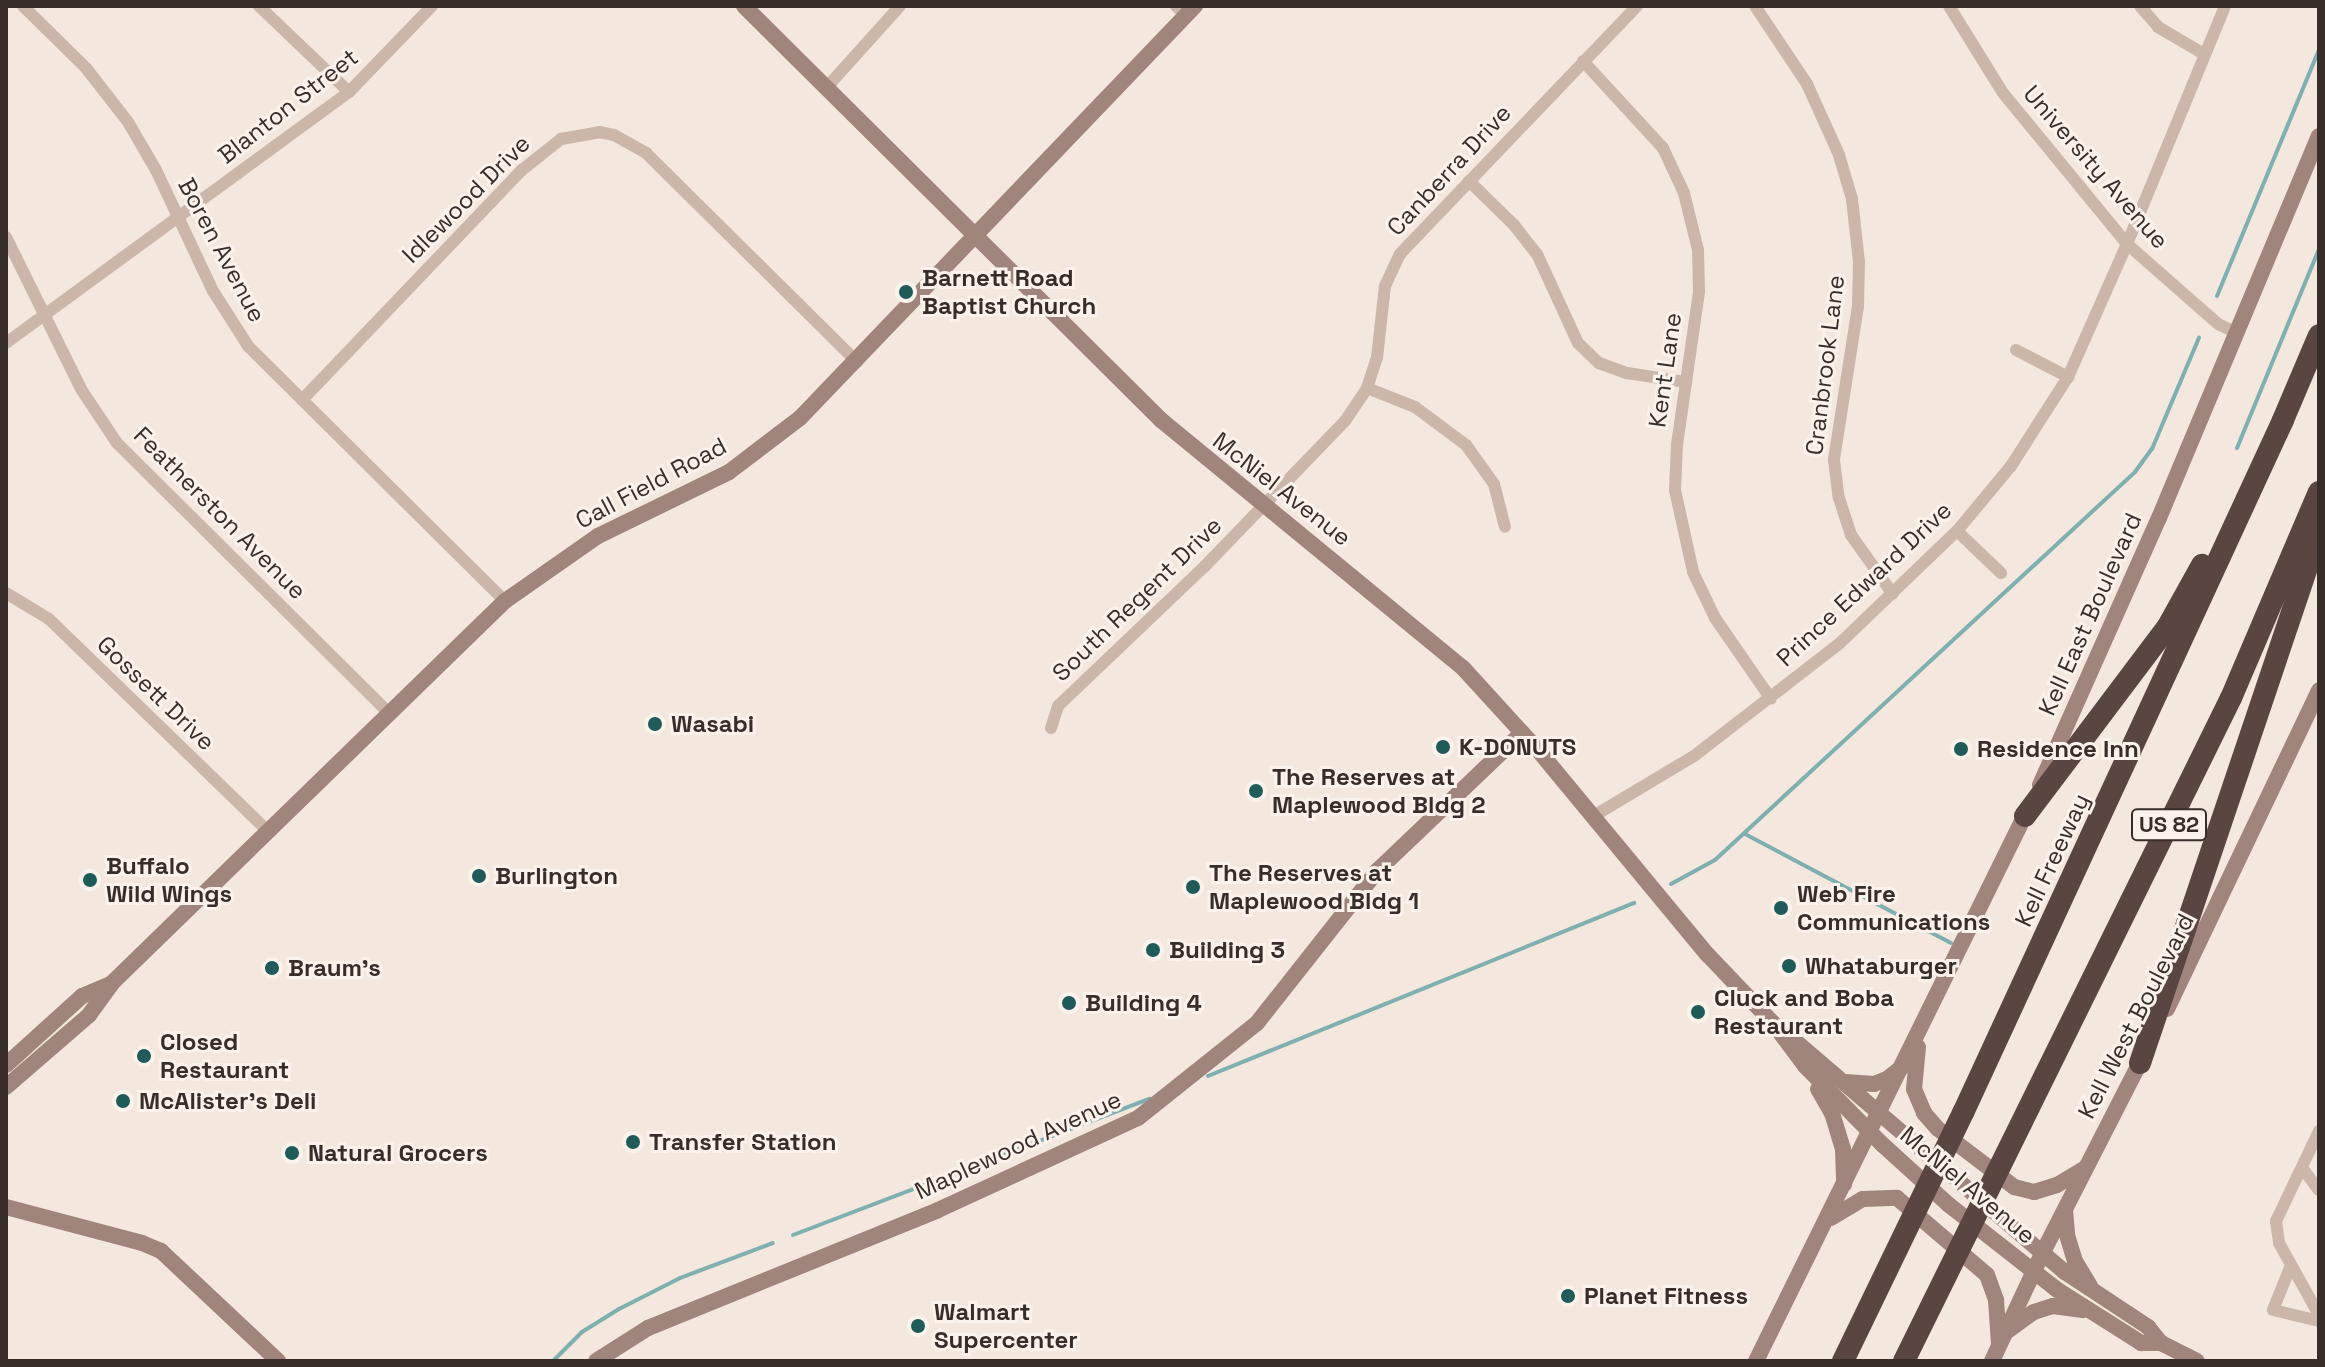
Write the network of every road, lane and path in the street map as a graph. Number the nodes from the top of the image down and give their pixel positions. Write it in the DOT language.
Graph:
graph roads {
  1 [pos="23,6"];
  2 [pos="259,6"];
  3 [pos="432,6"];
  4 [pos="744,6"];
  5 [pos="900,6"];
  6 [pos="1637,6"];
  7 [pos="1755,6"];
  8 [pos="1949,6"];
  9 [pos="2140,6"];
  10 [pos="2225,6"];
  11 [pos="1186,9"];
  12 [pos="2204,54"];
  13 [pos="1583,61"];
  14 [pos="827,87"];
  15 [pos="349,92"];
  16 [pos="2319,136"];
  17 [pos="1469,181"];
  18 [pos="179,217"];
  19 [pos="978,235"];
  20 [pos="6,237"];
  21 [pos="2127,244"];
  22 [pos="45,313"];
  23 [pos="2237,333"];
  24 [pos="2319,335"];
  25 [pos="6,343"];
  26 [pos="2016,350"];
  27 [pos="857,362"];
  28 [pos="2068,377"];
  29 [pos="1686,382"];
  30 [pos="1367,388"];
  31 [pos="302,400"];
  32 [pos="2283,420"];
  33 [pos="2319,492"];
  34 [pos="1263,507"];
  35 [pos="1505,527"];
  36 [pos="1957,531"];
  37 [pos="2319,532"];
  38 [pos="2001,573"];
  39 [pos="6,593"];
  40 [pos="1893,594"];
  41 [pos="505,601"];
  42 [pos="2319,690"];
  43 [pos="1771,699"];
  44 [pos="389,713"];
  45 [pos="1051,728"];
  46 [pos="1522,733"];
  47 [pos="2025,816"];
  48 [pos="1592,817"];
  49 [pos="269,832"];
  50 [pos="112,983"];
  51 [pos="1773,1023"];
  52 [pos="1920,1033"];
  53 [pos="1907,1060"];
  54 [pos="2140,1063"];
  55 [pos="6,1065"];
  56 [pos="1805,1066"];
  57 [pos="1846,1082"];
  58 [pos="6,1087"];
  59 [pos="1881,1113"];
  60 [pos="2319,1131"];
  61 [pos="1871,1132"];
  62 [pos="2085,1169"];
  63 [pos="2303,1169"];
  64 [pos="1844,1186"];
  65 [pos="2319,1190"];
  66 [pos="6,1207"];
  67 [pos="2065,1208"];
  68 [pos="1826,1222"];
  69 [pos="2042,1254"];
  70 [pos="2291,1265"];
  71 [pos="2033,1271"];
  72 [pos="2093,1291"];
  73 [pos="2091,1313"];
  74 [pos="2319,1315"];
  75 [pos="2319,1321"];
  76 [pos="2161,1343"];
  77 [pos="1998,1346"];
  78 [pos="278,1361"];
  79 [pos="596,1361"];
  80 [pos="1756,1361"];
  81 [pos="1843,1361"];
  82 [pos="1904,1361"];
  83 [pos="2197,1361"];
  1 -- 18 [label="street, Boren Avenue"];
  2 -- 15 [label="street"];
  3 -- 15 [label="street, Blanton Street"];
  4 -- 14 [label="main road, McNiel Avenue"];
  5 -- 14 [label="street"];
  6 -- 13 [label="street, Canberra Drive"];
  7 -- 40 [label="street, Cranbrook Lane"];
  8 -- 21 [label="street, University Avenue"];
  9 -- 12 [label="street"];
  10 -- 12 [label="street, Prince Edward Drive"];
  11 -- 19 [label="main road, Call Field Road"];
  12 -- 21 [label="street, Prince Edward Drive"];
  13 -- 17 [label="street, Canberra Drive"];
  13 -- 29 [label="street, Kent Lane"];
  14 -- 19 [label="main road, McNiel Avenue"];
  15 -- 18 [label="street, Blanton Street"];
  16 -- 23 [label="main road, Kell East Boulevard"];
  17 -- 29 [label="street"];
  17 -- 30 [label="street, Canberra Drive"];
  18 -- 22 [label="street, Blanton Street"];
  18 -- 31 [label="street, Boren Avenue"];
  19 -- 27 [label="main road, Call Field Road"];
  19 -- 34 [label="main road, McNiel Avenue"];
  20 -- 22 [label="street, Featherston Avenue"];
  21 -- 23 [label="street, University Avenue"];
  21 -- 28 [label="street, Prince Edward Drive"];
  22 -- 25 [label="street, Blanton Street"];
  22 -- 44 [label="street, Featherston Avenue"];
  23 -- 47 [label="main road, Kell East Boulevard"];
  24 -- 32 [label="highway, Kell Freeway / US 82"];
  26 -- 28 [label="street"];
  27 -- 31 [label="street, Idlewood Drive"];
  27 -- 41 [label="main road, Call Field Road"];
  28 -- 36 [label="street, Prince Edward Drive"];
  29 -- 43 [label="street, Kent Lane"];
  30 -- 34 [label="street, Canberra Drive"];
  30 -- 35 [label="street"];
  31 -- 41 [label="street, Boren Avenue"];
  32 -- 47 [label="highway"];
  32 -- 81 [label="highway, Kell Freeway / US 82"];
  33 -- 82 [label="highway, US 82"];
  34 -- 45 [label="street, South Regent Drive"];
  34 -- 46 [label="main road, McNiel Avenue"];
  36 -- 38 [label="street"];
  36 -- 40 [label="street, Prince Edward Drive"];
  37 -- 54 [label="highway"];
  39 -- 49 [label="street, Gossett Drive"];
  40 -- 43 [label="street, Prince Edward Drive"];
  41 -- 44 [label="main road, Call Field Road"];
  42 -- 54 [label="main road, Kell West Boulevard"];
  43 -- 48 [label="street, Prince Edward Drive"];
  44 -- 49 [label="main road, Call Field Road"];
  46 -- 48 [label="main road, McNiel Avenue"];
  46 -- 79 [label="main road, Maplewood Avenue"];
  47 -- 52 [label="main road, Kell East Boulevard"];
  48 -- 51 [label="main road, McNiel Avenue"];
  49 -- 50 [label="main road, Call Field Road"];
  50 -- 55 [label="main road, Call Field Road"];
  50 -- 58 [label="main road, Call Field Road"];
  51 -- 56 [label="main road, McNiel Avenue"];
  51 -- 57 [label="main road, McNiel Avenue"];
  52 -- 53 [label="main road, Kell East Boulevard"];
  52 -- 62 [label="main road"];
  53 -- 57 [label="main road"];
  53 -- 59 [label="main road, Kell East Boulevard"];
  54 -- 62 [label="main road, Kell West Boulevard"];
  56 -- 61 [label="main road, McNiel Avenue"];
  56 -- 64 [label="main road"];
  57 -- 59 [label="main road, McNiel Avenue"];
  59 -- 61 [label="main road, Kell East Boulevard"];
  59 -- 69 [label="main road, McNiel Avenue"];
  60 -- 63 [label="street"];
  61 -- 64 [label="main road, Kell East Boulevard"];
  61 -- 71 [label="main road, McNiel Avenue"];
  62 -- 67 [label="main road, Kell West Boulevard"];
  63 -- 65 [label="street"];
  63 -- 70 [label="street"];
  64 -- 68 [label="main road, Kell East Boulevard"];
  66 -- 78 [label="main road"];
  67 -- 69 [label="main road, Kell West Boulevard"];
  67 -- 72 [label="main road"];
  68 -- 77 [label="main road"];
  68 -- 80 [label="main road, Kell East Boulevard"];
  69 -- 71 [label="main road, Kell West Boulevard"];
  69 -- 72 [label="main road, McNiel Avenue"];
  70 -- 74 [label="street"];
  70 -- 75 [label="street"];
  71 -- 73 [label="main road, McNiel Avenue"];
  71 -- 77 [label="main road, Kell West Boulevard"];
  72 -- 76 [label="main road, McNiel Avenue"];
  73 -- 76 [label="main road, McNiel Avenue"];
  73 -- 77 [label="main road"];
  76 -- 83 [label="main road, McNiel Avenue"];
}
